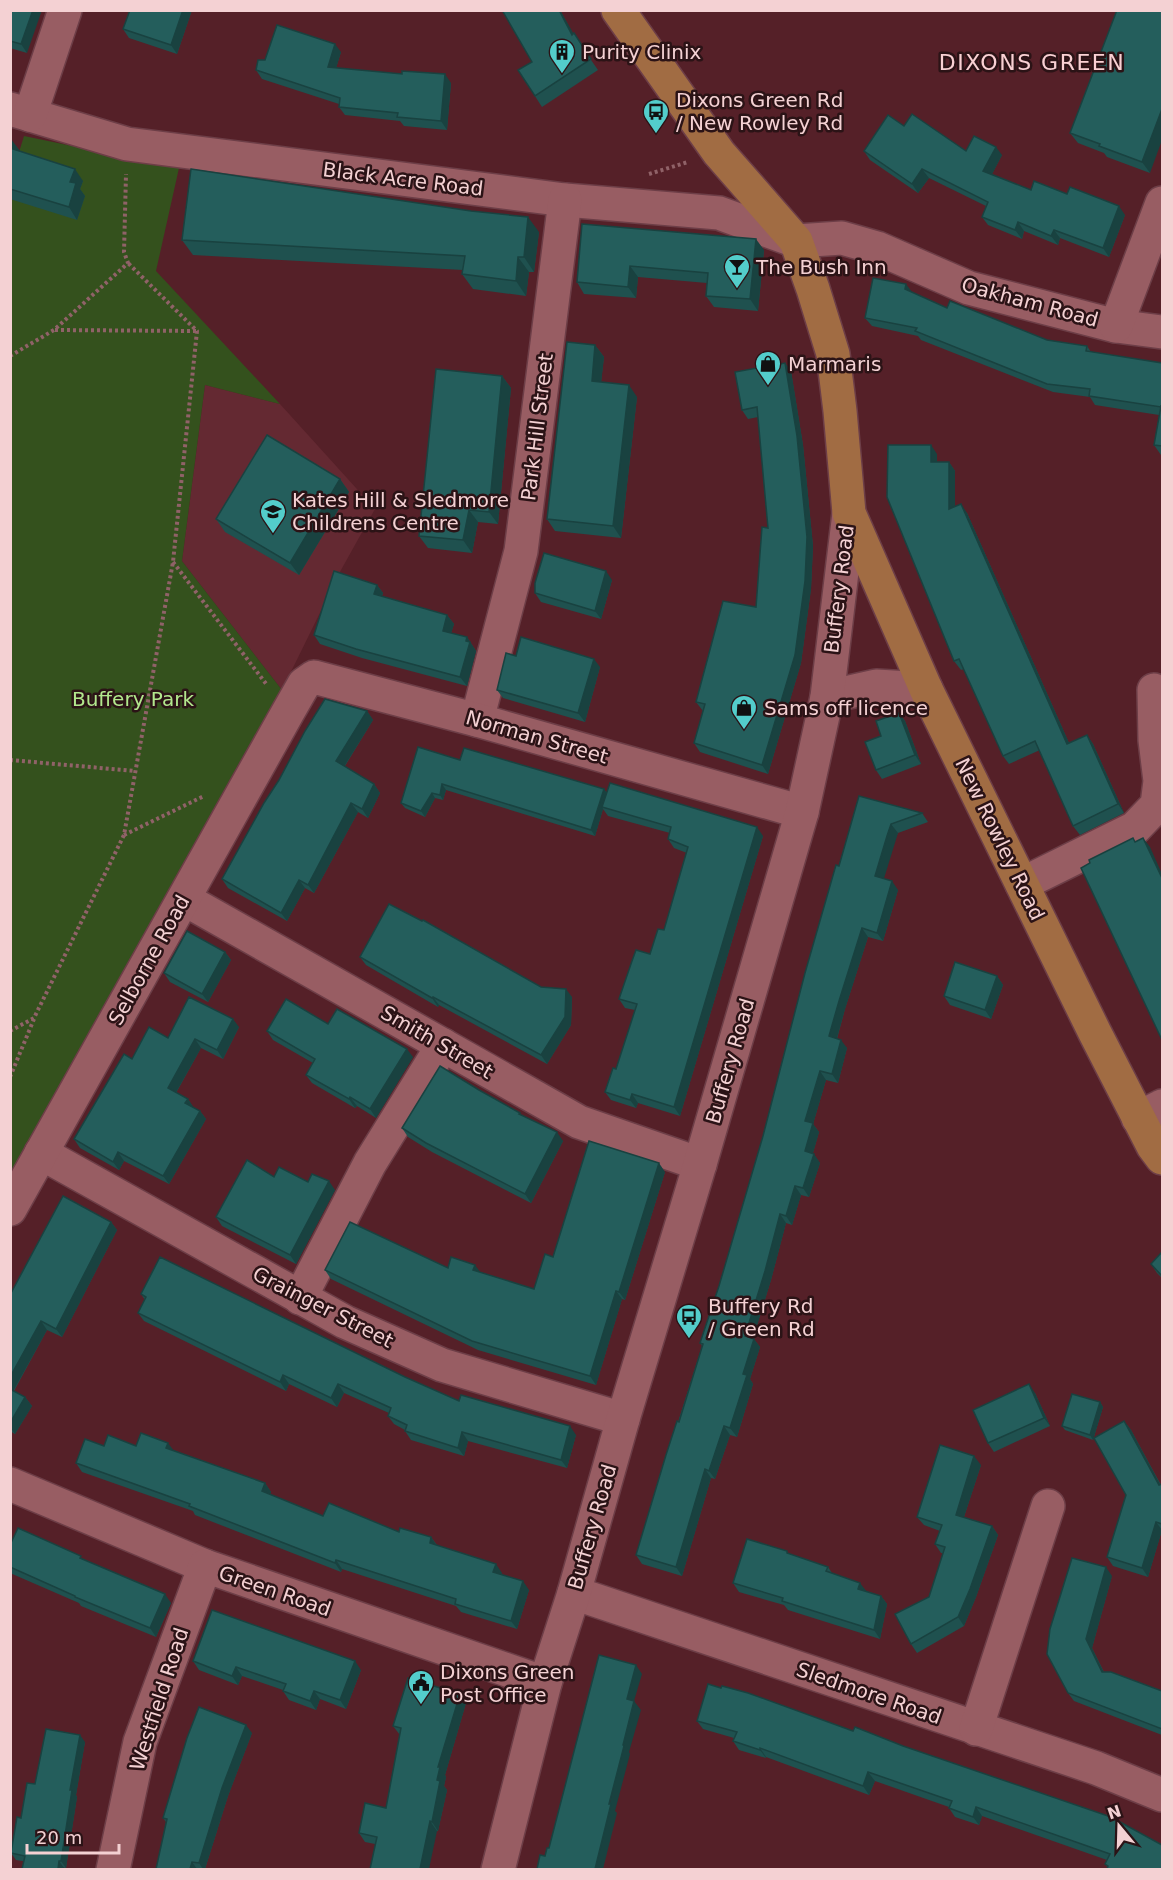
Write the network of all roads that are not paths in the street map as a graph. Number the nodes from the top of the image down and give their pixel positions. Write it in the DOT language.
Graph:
graph roads {
  1 [pos="65,10"];
  2 [pos="618,10"];
  3 [pos="20,112"];
  4 [pos="565,200"];
  5 [pos="1162,203"];
  6 [pos="796,241"];
  7 [pos="1116,326"];
  8 [pos="1162,332"];
  9 [pos="849,513"];
  10 [pos="926,689"];
  11 [pos="1154,690"];
  12 [pos="827,697"];
  13 [pos="288,712"];
  14 [pos="477,720"];
  15 [pos="802,812"];
  16 [pos="1022,884"];
  17 [pos="184,898"];
  18 [pos="443,1045"];
  19 [pos="1150,1112"];
  20 [pos="41,1154"];
  21 [pos="1162,1158"];
  22 [pos="700,1164"];
  23 [pos="10,1209"];
  24 [pos="300,1298"];
  25 [pos="623,1419"];
  26 [pos="10,1485"];
  27 [pos="1048,1506"];
  28 [pos="205,1566"];
  29 [pos="574,1593"];
  30 [pos="545,1683"];
  31 [pos="976,1729"];
  32 [pos="1162,1795"];
  33 [pos="113,1869"];
  34 [pos="498,1869"];
  1 -- 3 [label="street"];
  2 -- 6 [label="main road"];
  3 -- 4 [label="street, Black Acre Road"];
  4 -- 6 [label="street, Black Acre Road"];
  4 -- 14 [label="street, Park Hill Street"];
  5 -- 7 [label="street"];
  6 -- 7 [label="street, Oakham Road"];
  6 -- 9 [label="main road, Buffery Road"];
  7 -- 8 [label="street, Oakham Road"];
  9 -- 10 [label="main road, New Rowley Road"];
  9 -- 12 [label="street, Buffery Road"];
  10 -- 12 [label="street"];
  10 -- 16 [label="main road, New Rowley Road"];
  11 -- 16 [label="street"];
  12 -- 15 [label="street, Buffery Road"];
  13 -- 14 [label="street, Norman Street"];
  13 -- 17 [label="street, Selborne Road"];
  14 -- 15 [label="street, Norman Street"];
  15 -- 22 [label="street, Buffery Road"];
  16 -- 19 [label="main road, New Rowley Road"];
  17 -- 18 [label="street, Smith Street"];
  17 -- 20 [label="street, Selborne Road"];
  18 -- 22 [label="street, Smith Street"];
  18 -- 24 [label="street"];
  19 -- 21 [label="main road, New Rowley Road"];
  20 -- 23 [label="street, Selborne Road"];
  20 -- 24 [label="street, Grainger Street"];
  22 -- 25 [label="street, Buffery Road"];
  24 -- 25 [label="street, Grainger Street"];
  25 -- 29 [label="street, Buffery Road"];
  26 -- 28 [label="street, Green Road"];
  27 -- 31 [label="street"];
  28 -- 30 [label="street, Green Road"];
  28 -- 33 [label="street, Westfield Road"];
  29 -- 30 [label="street, Buffery Road"];
  29 -- 31 [label="street, Sledmore Road"];
  30 -- 34 [label="street, Buffery Road"];
  31 -- 32 [label="street, Sledmore Road"];
}
